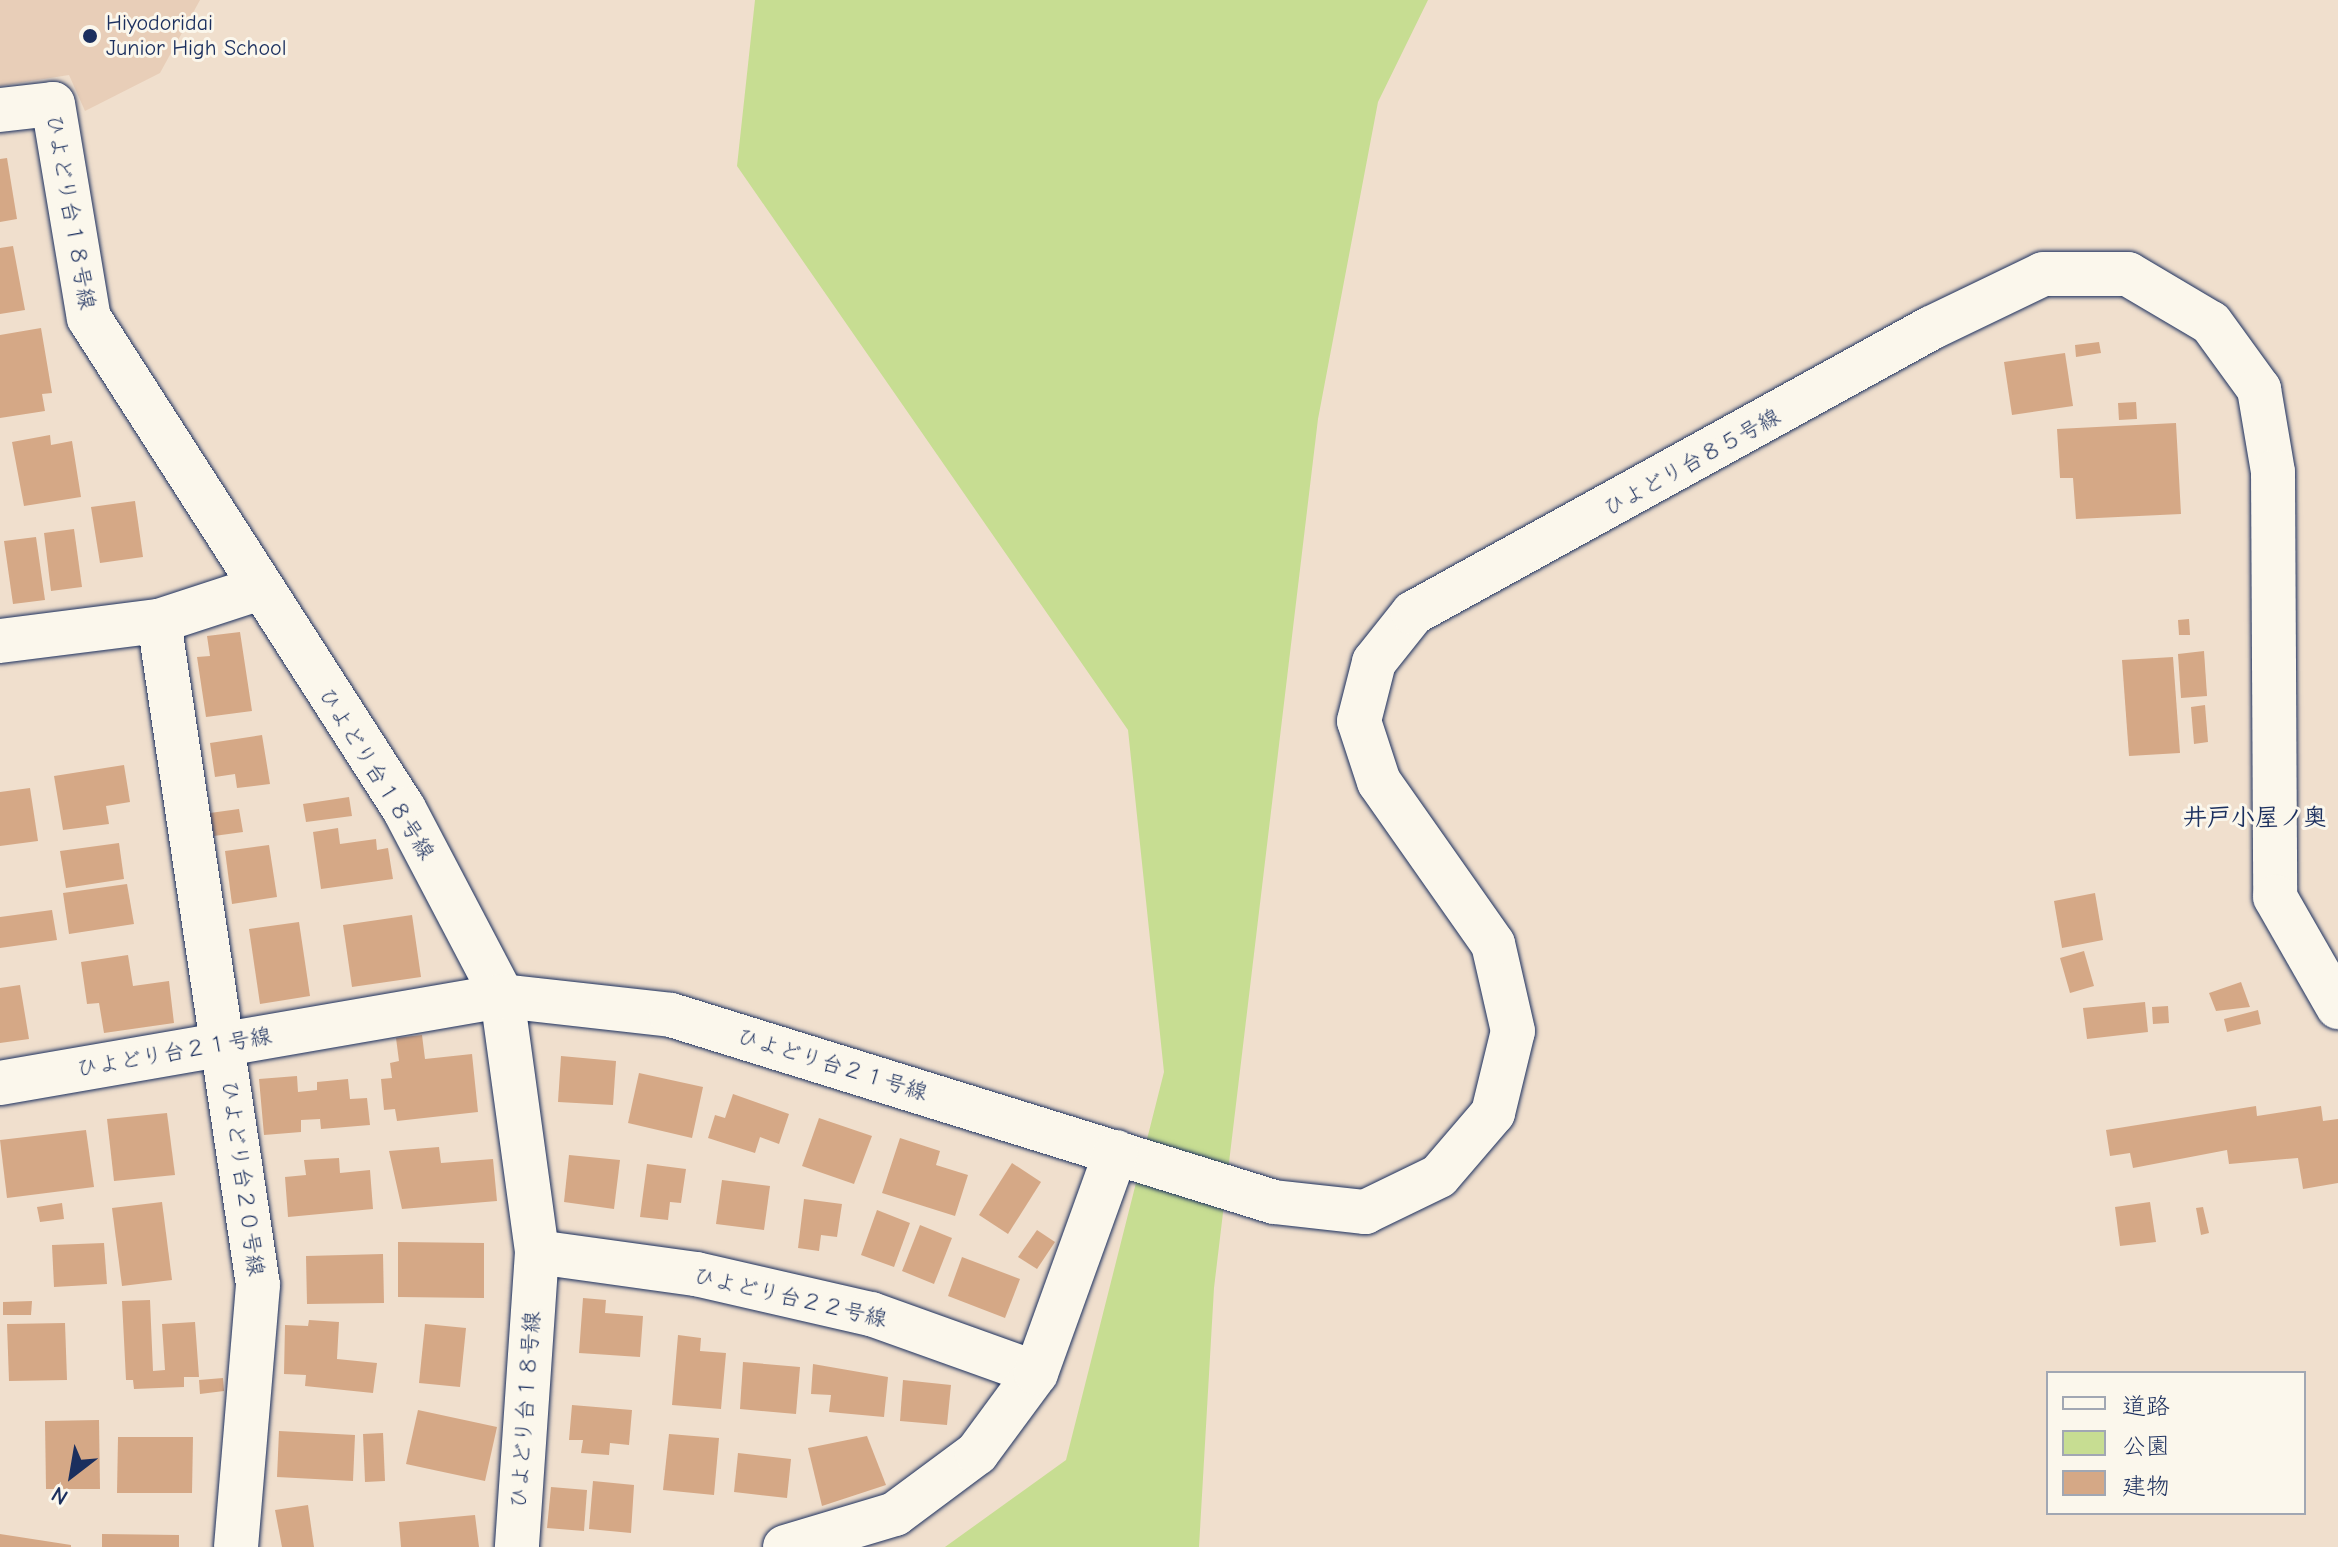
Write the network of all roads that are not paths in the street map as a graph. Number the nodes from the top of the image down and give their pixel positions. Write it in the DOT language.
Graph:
graph roads {
  1 [pos="0,110"];
  2 [pos="257,589"];
  3 [pos="159,621"];
  4 [pos="0,641"];
  5 [pos="502,996"];
  6 [pos="2338,1007"];
  7 [pos="223,1044"];
  8 [pos="0,1083"];
  9 [pos="1116,1152"];
  10 [pos="537,1252"];
  11 [pos="1036,1373"];
  12 [pos="236,1547"];
  13 [pos="517,1547"];
  14 [pos="785,1547"];
  1 -- 2 [label="street, ひよどり台１８号線"];
  2 -- 3 [label="street"];
  2 -- 5 [label="street, ひよどり台１８号線"];
  3 -- 4 [label="street"];
  3 -- 7 [label="street, ひよどり台２０号線"];
  5 -- 7 [label="street, ひよどり台２１号線"];
  5 -- 9 [label="street, ひよどり台２１号線"];
  5 -- 10 [label="street, ひよどり台１８号線"];
  6 -- 9 [label="street, ひよどり台８５号線"];
  7 -- 8 [label="street, ひよどり台２１号線"];
  7 -- 12 [label="street, ひよどり台２０号線"];
  9 -- 11 [label="street"];
  10 -- 11 [label="street, ひよどり台２２号線"];
  10 -- 13 [label="street, ひよどり台１８号線"];
  11 -- 14 [label="street"];
}
